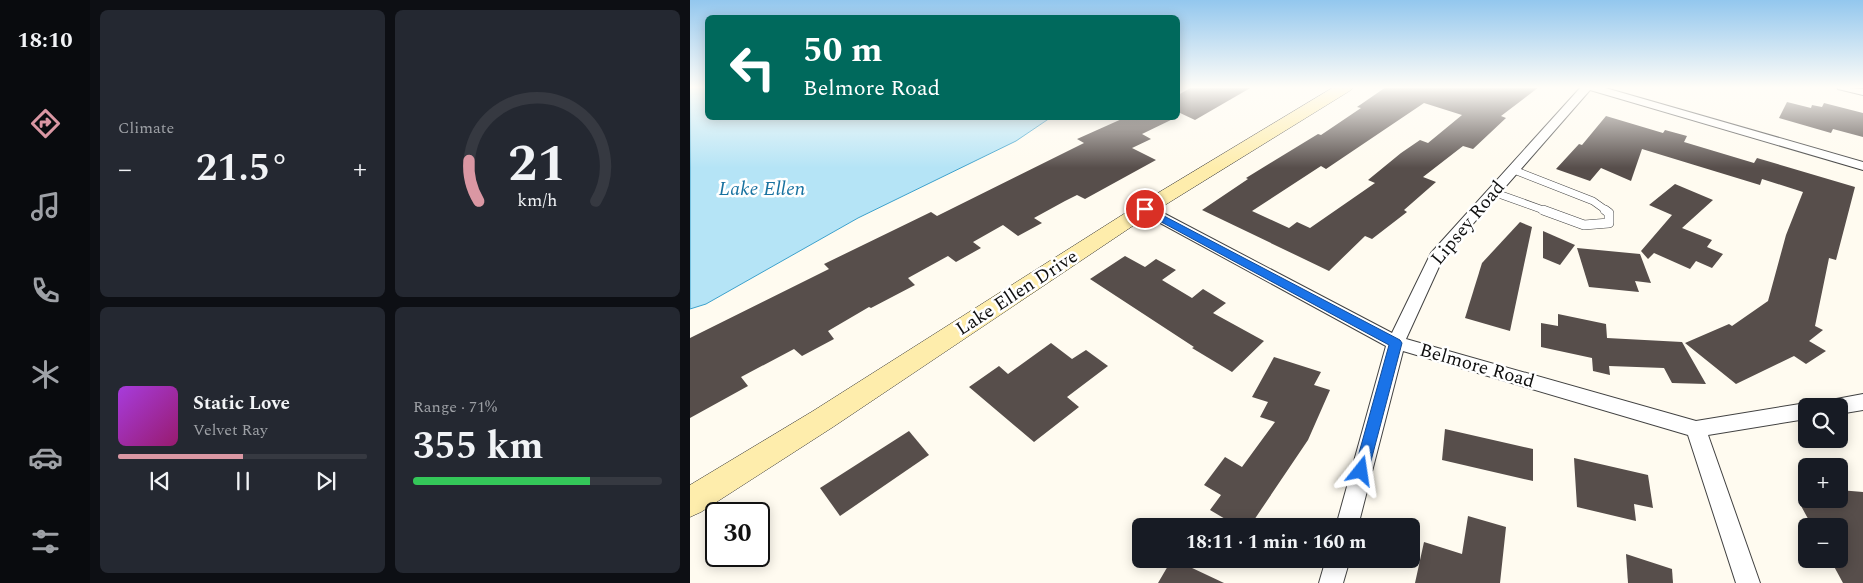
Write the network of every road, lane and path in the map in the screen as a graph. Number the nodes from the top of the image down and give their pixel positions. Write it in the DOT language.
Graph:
graph roads {
  1 [pos="1300,114"];
  2 [pos="1564,114"];
  3 [pos="1683,114"];
  4 [pos="1863,166"];
  5 [pos="1514,170"];
  6 [pos="1492,192"];
  7 [pos="1145,209"];
  8 [pos="1396,343"];
  9 [pos="1863,402"];
  10 [pos="1848,404"];
  11 [pos="1798,412"];
  12 [pos="1696,429"];
  13 [pos="690,502"];
  14 [pos="1348,518"];
  15 [pos="1335,568"];
  16 [pos="1331,583"];
  17 [pos="1748,583"];
  1 -- 7 [label="street, Lake Ellen Drive"];
  2 -- 5 [label="street, Lipsey Road"];
  3 -- 4 [label="street"];
  5 -- 6 [label="street, Lipsey Road"];
  5 -- 6 [label="lane"];
  6 -- 8 [label="street, Lipsey Road"];
  7 -- 8 [label="street, Belmore Road"];
  7 -- 13 [label="street, Lake Ellen Drive"];
  8 -- 12 [label="street, Belmore Road"];
  8 -- 14 [label="street, Lipsey Road"];
  9 -- 10 [label="street"];
  11 -- 12 [label="street, Belmore Road"];
  12 -- 17 [label="street"];
  15 -- 16 [label="street"];
}
